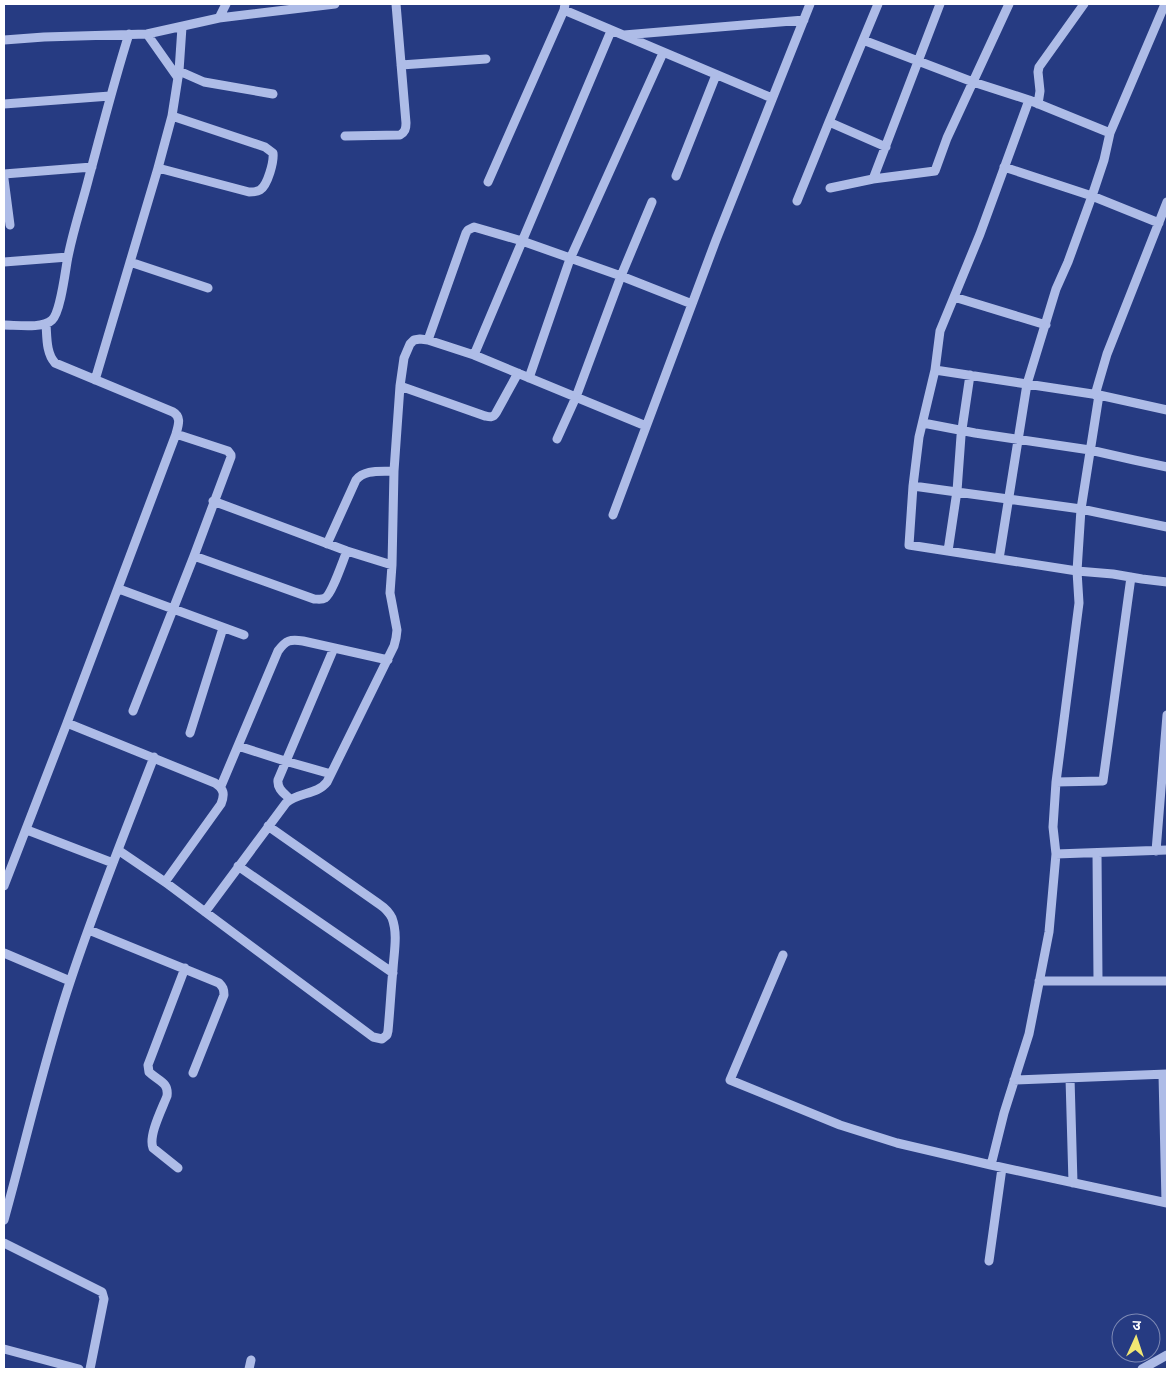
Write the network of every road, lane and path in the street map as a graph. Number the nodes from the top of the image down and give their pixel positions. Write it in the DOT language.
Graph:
graph roads {
  1 [pos="226,4"];
  2 [pos="335,4"];
  3 [pos="396,4"];
  4 [pos="810,4"];
  5 [pos="878,4"];
  6 [pos="940,4"];
  7 [pos="1009,4"];
  8 [pos="1084,4"];
  9 [pos="1165,4"];
  10 [pos="564,7"];
  11 [pos="219,18"];
  12 [pos="804,20"];
  13 [pos="182,27"];
  14 [pos="611,31"];
  15 [pos="128,34"];
  16 [pos="147,34"];
  17 [pos="621,35"];
  18 [pos="4,40"];
  19 [pos="863,40"];
  20 [pos="663,53"];
  21 [pos="486,59"];
  22 [pos="918,61"];
  23 [pos="401,65"];
  24 [pos="178,75"];
  25 [pos="716,75"];
  26 [pos="973,82"];
  27 [pos="273,94"];
  28 [pos="110,96"];
  29 [pos="772,98"];
  30 [pos="1028,100"];
  31 [pos="4,104"];
  32 [pos="1038,104"];
  33 [pos="172,116"];
  34 [pos="829,122"];
  35 [pos="1110,133"];
  36 [pos="345,136"];
  37 [pos="886,146"];
  38 [pos="1004,167"];
  39 [pos="92,168"];
  40 [pos="158,168"];
  41 [pos="4,174"];
  42 [pos="676,176"];
  43 [pos="873,179"];
  44 [pos="4,180"];
  45 [pos="488,182"];
  46 [pos="830,188"];
  47 [pos="1092,196"];
  48 [pos="652,202"];
  49 [pos="797,202"];
  50 [pos="1167,202"];
  51 [pos="1159,223"];
  52 [pos="10,225"];
  53 [pos="522,241"];
  54 [pos="68,257"];
  55 [pos="570,258"];
  56 [pos="4,262"];
  57 [pos="130,262"];
  58 [pos="621,276"];
  59 [pos="208,288"];
  60 [pos="954,298"];
  61 [pos="692,304"];
  62 [pos="46,324"];
  63 [pos="4,325"];
  64 [pos="1046,325"];
  65 [pos="428,340"];
  66 [pos="474,355"];
  67 [pos="935,370"];
  68 [pos="518,373"];
  69 [pos="970,375"];
  70 [pos="529,378"];
  71 [pos="95,380"];
  72 [pos="1027,384"];
  73 [pos="400,386"];
  74 [pos="1097,395"];
  75 [pos="576,397"];
  76 [pos="1167,410"];
  77 [pos="922,423"];
  78 [pos="646,426"];
  79 [pos="962,430"];
  80 [pos="176,434"];
  81 [pos="557,439"];
  82 [pos="1018,439"];
  83 [pos="1090,450"];
  84 [pos="1167,467"];
  85 [pos="394,471"];
  86 [pos="914,486"];
  87 [pos="957,491"];
  88 [pos="1009,498"];
  89 [pos="213,502"];
  90 [pos="1081,509"];
  91 [pos="613,515"];
  92 [pos="1167,527"];
  93 [pos="327,544"];
  94 [pos="347,551"];
  95 [pos="948,551"];
  96 [pos="194,556"];
  97 [pos="999,559"];
  98 [pos="392,565"];
  99 [pos="1077,571"];
  100 [pos="1131,577"];
  101 [pos="1167,582"];
  102 [pos="118,590"];
  103 [pos="172,609"];
  104 [pos="223,628"];
  105 [pos="244,636"];
  106 [pos="334,648"];
  107 [pos="388,660"];
  108 [pos="133,711"];
  109 [pos="1167,716"];
  110 [pos="67,723"];
  111 [pos="190,733"];
  112 [pos="238,746"];
  113 [pos="154,757"];
  114 [pos="286,761"];
  115 [pos="331,774"];
  116 [pos="1056,782"];
  117 [pos="220,786"];
  118 [pos="290,799"];
  119 [pos="268,826"];
  120 [pos="27,830"];
  121 [pos="118,850"];
  122 [pos="1156,850"];
  123 [pos="1167,850"];
  124 [pos="1097,853"];
  125 [pos="1056,854"];
  126 [pos="113,863"];
  127 [pos="238,866"];
  128 [pos="165,882"];
  129 [pos="4,886"];
  130 [pos="205,912"];
  131 [pos="89,930"];
  132 [pos="4,953"];
  133 [pos="783,955"];
  134 [pos="185,968"];
  135 [pos="393,973"];
  136 [pos="1098,980"];
  137 [pos="70,981"];
  138 [pos="1040,981"];
  139 [pos="1167,981"];
  140 [pos="192,1073"];
  141 [pos="1165,1075"];
  142 [pos="1070,1078"];
  143 [pos="1014,1080"];
  144 [pos="991,1165"];
  145 [pos="178,1168"];
  146 [pos="1002,1168"];
  147 [pos="1073,1183"];
  148 [pos="1167,1203"];
  149 [pos="4,1220"];
  150 [pos="4,1243"];
  151 [pos="989,1260"];
  152 [pos="4,1350"];
  153 [pos="1167,1355"];
  154 [pos="79,1369"];
  155 [pos="90,1369"];
  156 [pos="1142,1369"];
  1 -- 11 [label="street"];
  2 -- 11 [label="street"];
  3 -- 23 [label="street"];
  4 -- 12 [label="street"];
  5 -- 19 [label="street"];
  6 -- 22 [label="street"];
  7 -- 26 [label="street"];
  8 -- 32 [label="street"];
  9 -- 35 [label="street"];
  10 -- 14 [label="street"];
  10 -- 45 [label="street"];
  11 -- 13 [label="street"];
  12 -- 17 [label="street"];
  12 -- 29 [label="street"];
  13 -- 16 [label="street"];
  13 -- 24 [label="street"];
  14 -- 17 [label="street"];
  14 -- 53 [label="street"];
  15 -- 16 [label="street"];
  15 -- 18 [label="street"];
  15 -- 28 [label="street"];
  16 -- 24 [label="street"];
  17 -- 20 [label="street"];
  19 -- 22 [label="street"];
  19 -- 34 [label="street"];
  20 -- 25 [label="street"];
  20 -- 55 [label="street"];
  21 -- 23 [label="street"];
  22 -- 26 [label="street"];
  22 -- 37 [label="street"];
  23 -- 36 [label="street"];
  24 -- 27 [label="street"];
  24 -- 33 [label="street"];
  25 -- 29 [label="street"];
  25 -- 42 [label="street"];
  26 -- 30 [label="street"];
  26 -- 43 [label="street"];
  28 -- 31 [label="street"];
  28 -- 39 [label="street"];
  29 -- 61 [label="street"];
  30 -- 32 [label="street"];
  30 -- 38 [label="street"];
  32 -- 35 [label="street"];
  33 -- 40 [label="street"];
  33 -- 40 [label="street"];
  34 -- 37 [label="street"];
  34 -- 49 [label="street"];
  35 -- 47 [label="street"];
  37 -- 43 [label="street"];
  38 -- 47 [label="street"];
  38 -- 60 [label="street"];
  39 -- 41 [label="street"];
  39 -- 54 [label="street"];
  40 -- 57 [label="street"];
  43 -- 46 [label="street"];
  44 -- 52 [label="street"];
  47 -- 51 [label="street"];
  47 -- 64 [label="street"];
  48 -- 58 [label="street"];
  50 -- 51 [label="street"];
  51 -- 74 [label="street"];
  53 -- 55 [label="street"];
  53 -- 65 [label="street"];
  53 -- 66 [label="street"];
  54 -- 56 [label="street"];
  54 -- 62 [label="street"];
  55 -- 58 [label="street"];
  55 -- 70 [label="street"];
  57 -- 59 [label="street"];
  57 -- 71 [label="street"];
  58 -- 61 [label="street"];
  58 -- 75 [label="street"];
  60 -- 64 [label="street"];
  60 -- 67 [label="street"];
  61 -- 78 [label="street"];
  62 -- 63 [label="street"];
  62 -- 71 [label="street"];
  64 -- 72 [label="street"];
  65 -- 66 [label="street"];
  65 -- 73 [label="street"];
  66 -- 68 [label="street"];
  67 -- 69 [label="street"];
  67 -- 77 [label="street"];
  68 -- 70 [label="street"];
  68 -- 73 [label="street"];
  69 -- 72 [label="street"];
  69 -- 79 [label="street"];
  70 -- 75 [label="street"];
  71 -- 80 [label="street"];
  72 -- 74 [label="street"];
  72 -- 82 [label="street"];
  73 -- 85 [label="street"];
  74 -- 76 [label="street"];
  74 -- 83 [label="street"];
  75 -- 78 [label="street"];
  75 -- 81 [label="street"];
  77 -- 79 [label="street"];
  77 -- 86 [label="street"];
  78 -- 91 [label="street"];
  79 -- 82 [label="street"];
  79 -- 87 [label="street"];
  80 -- 89 [label="street"];
  80 -- 102 [label="street"];
  82 -- 83 [label="street"];
  82 -- 88 [label="street"];
  83 -- 84 [label="street"];
  83 -- 90 [label="street"];
  85 -- 93 [label="street"];
  85 -- 98 [label="street"];
  86 -- 87 [label="street"];
  86 -- 95 [label="street"];
  87 -- 88 [label="street"];
  87 -- 95 [label="street"];
  88 -- 90 [label="street"];
  88 -- 97 [label="street"];
  89 -- 93 [label="street"];
  89 -- 96 [label="street"];
  90 -- 92 [label="street"];
  90 -- 99 [label="street"];
  93 -- 94 [label="street"];
  94 -- 96 [label="street"];
  94 -- 98 [label="street"];
  95 -- 97 [label="street"];
  96 -- 103 [label="street"];
  97 -- 99 [label="street"];
  98 -- 107 [label="street"];
  99 -- 100 [label="street"];
  99 -- 116 [label="street"];
  100 -- 101 [label="street"];
  100 -- 116 [label="street"];
  102 -- 103 [label="street"];
  102 -- 110 [label="street"];
  103 -- 104 [label="street"];
  103 -- 108 [label="street"];
  104 -- 105 [label="street"];
  104 -- 111 [label="street"];
  106 -- 107 [label="street"];
  106 -- 112 [label="street"];
  106 -- 114 [label="street"];
  107 -- 115 [label="street"];
  109 -- 122 [label="street"];
  110 -- 113 [label="street"];
  110 -- 120 [label="street"];
  112 -- 114 [label="street"];
  112 -- 117 [label="street"];
  113 -- 117 [label="street"];
  113 -- 121 [label="street"];
  114 -- 115 [label="street"];
  114 -- 118 [label="street"];
  115 -- 118 [label="street"];
  116 -- 125 [label="street"];
  117 -- 128 [label="street"];
  118 -- 119 [label="street"];
  119 -- 127 [label="street"];
  119 -- 135 [label="street"];
  120 -- 126 [label="street"];
  120 -- 129 [label="street"];
  121 -- 126 [label="street"];
  121 -- 128 [label="street"];
  122 -- 123 [label="street"];
  122 -- 124 [label="street"];
  124 -- 125 [label="street"];
  124 -- 136 [label="street"];
  125 -- 138 [label="street"];
  126 -- 131 [label="street"];
  127 -- 130 [label="street"];
  127 -- 135 [label="street"];
  128 -- 130 [label="street"];
  130 -- 135 [label="street"];
  131 -- 134 [label="street"];
  131 -- 137 [label="street"];
  132 -- 137 [label="street"];
  133 -- 144 [label="street"];
  134 -- 140 [label="street"];
  134 -- 145 [label="street"];
  136 -- 138 [label="street"];
  136 -- 139 [label="street"];
  137 -- 149 [label="street"];
  138 -- 143 [label="street"];
  141 -- 142 [label="street"];
  141 -- 148 [label="street"];
  142 -- 143 [label="street"];
  142 -- 147 [label="street"];
  143 -- 144 [label="street"];
  144 -- 146 [label="street"];
  146 -- 147 [label="street"];
  146 -- 151 [label="street"];
  147 -- 148 [label="street"];
  150 -- 155 [label="street"];
  152 -- 154 [label="street"];
  153 -- 156 [label="street"];
}
